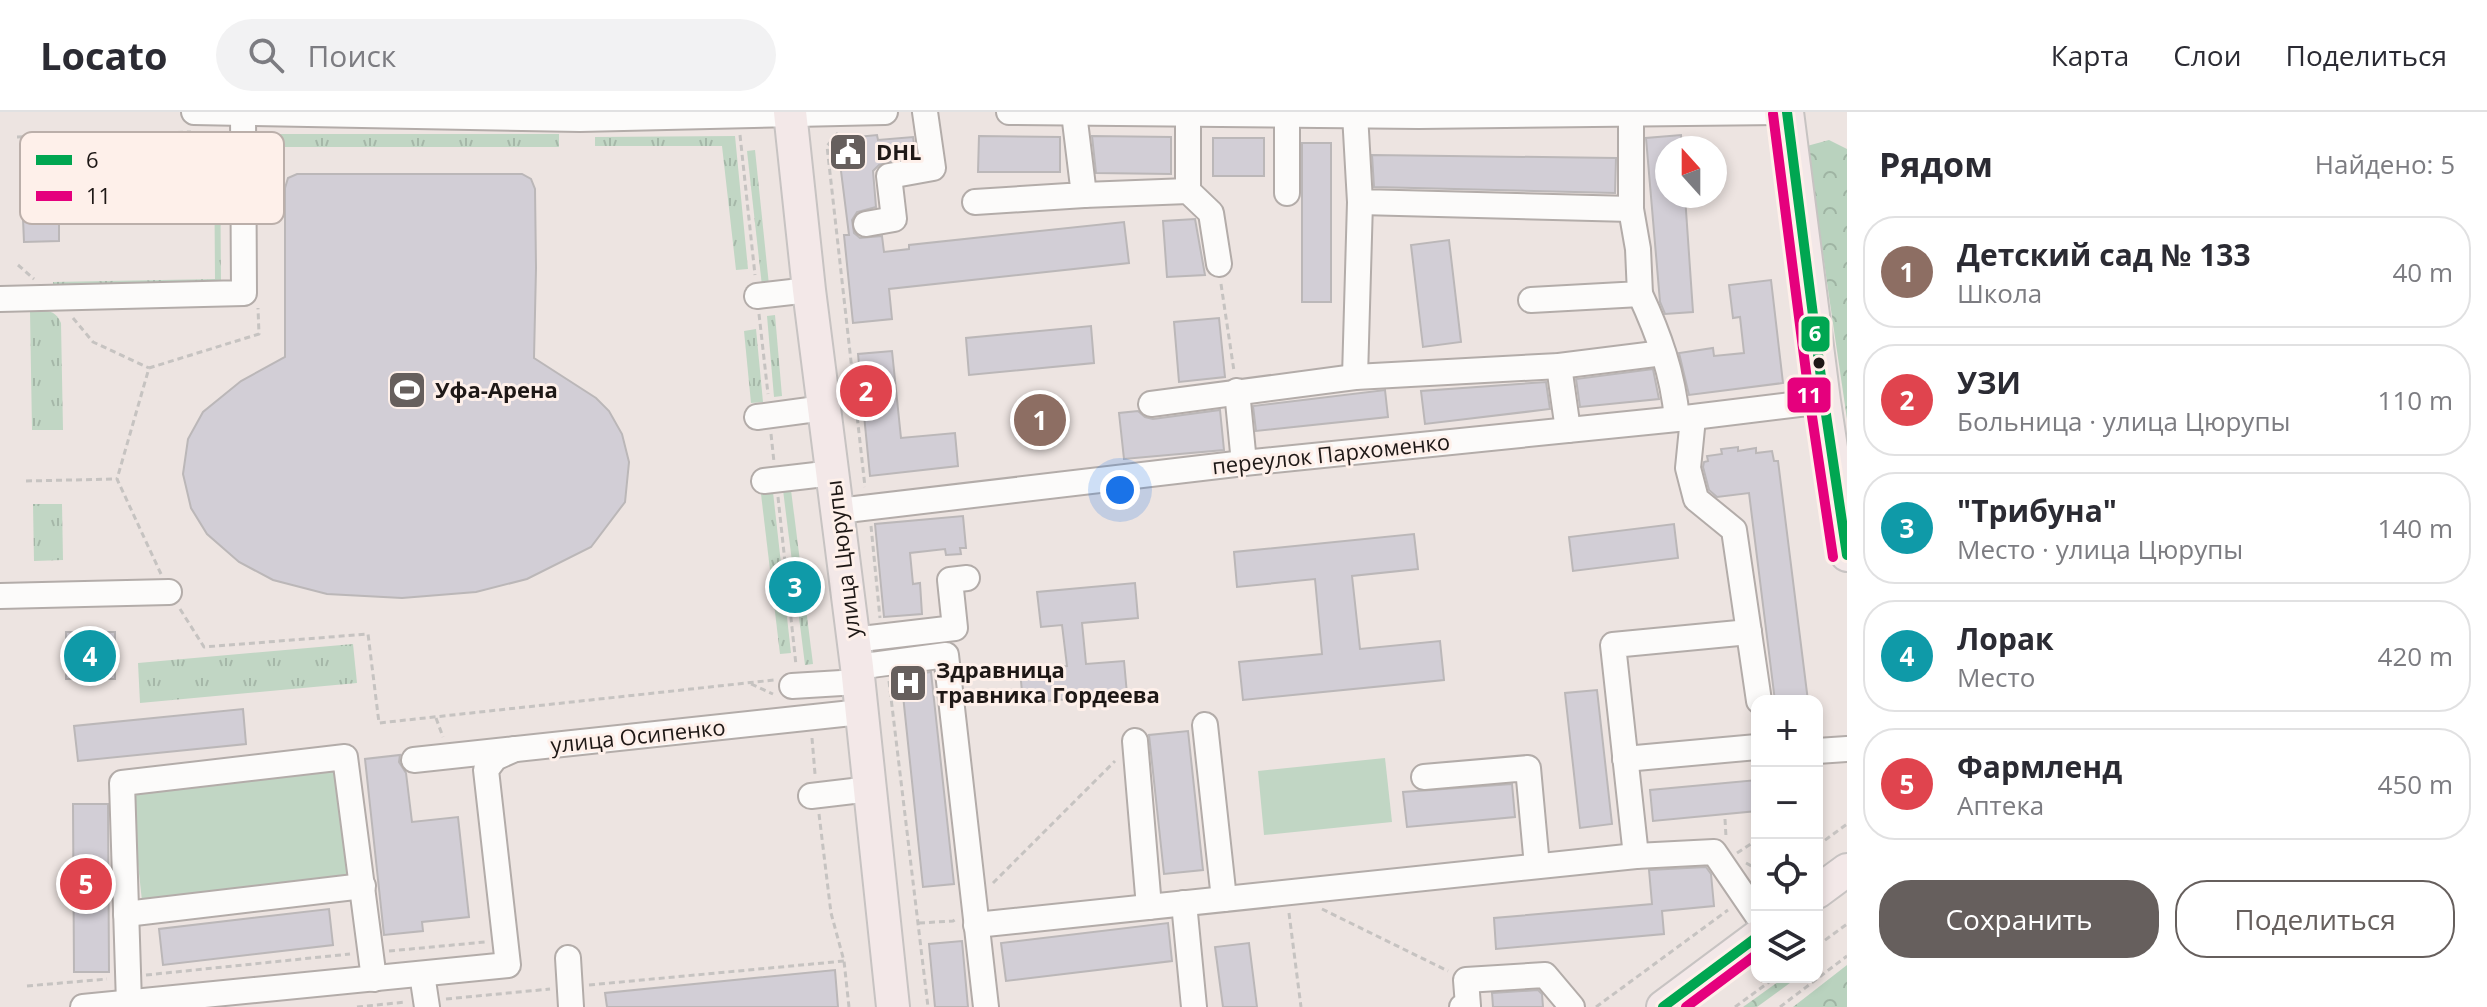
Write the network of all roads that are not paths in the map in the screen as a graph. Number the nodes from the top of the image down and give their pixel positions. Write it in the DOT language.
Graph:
graph roads {
  1 [pos="233,112"];
  2 [pos="885,112"];
  3 [pos="925,112"];
  4 [pos="1009,112"];
  5 [pos="1732,112"];
  6 [pos="1788,112"];
  7 [pos="243,113"];
  8 [pos="790,113"];
  9 [pos="1074,113"];
  10 [pos="1188,113"];
  11 [pos="383,114"];
  12 [pos="1287,114"];
  13 [pos="1355,114"];
  14 [pos="1419,114"];
  15 [pos="1631,114"];
  16 [pos="539,115"];
  17 [pos="196,122"];
  18 [pos="1188,191"];
  19 [pos="1287,193"];
  20 [pos="1084,195"];
  21 [pos="975,202"];
  22 [pos="1360,202"];
  23 [pos="1631,209"];
  24 [pos="244,224"];
  25 [pos="866,224"];
  26 [pos="1219,264"];
  27 [pos="809,290"];
  28 [pos="1640,294"];
  29 [pos="757,296"];
  30 [pos="0,299"];
  31 [pos="1531,300"];
  32 [pos="1663,353"];
  33 [pos="1559,366"];
  34 [pos="1355,377"];
  35 [pos="1237,391"];
  36 [pos="1824,401"];
  37 [pos="1151,404"];
  38 [pos="824,408"];
  39 [pos="763,416"];
  40 [pos="1685,418"];
  41 [pos="1568,430"];
  42 [pos="1244,463"];
  43 [pos="833,473"];
  44 [pos="770,480"];
  45 [pos="853,509"];
  46 [pos="1847,555"];
  47 [pos="967,578"];
  48 [pos="169,592"];
  49 [pos="0,596"];
  50 [pos="1749,632"];
  51 [pos="866,667"];
  52 [pos="797,683"];
  53 [pos="1758,695"];
  54 [pos="1205,725"];
  55 [pos="1135,741"];
  56 [pos="1751,748"];
  57 [pos="515,749"];
  58 [pos="1847,749"];
  59 [pos="1823,751"];
  60 [pos="1625,759"];
  61 [pos="414,760"];
  62 [pos="1424,777"];
  63 [pos="870,789"];
  64 [pos="814,795"];
  65 [pos="1636,856"];
  66 [pos="1537,866"];
  67 [pos="1847,870"];
  68 [pos="363,886"];
  69 [pos="1823,888"];
  70 [pos="1224,899"];
  71 [pos="1184,903"];
  72 [pos="1751,906"];
  73 [pos="1149,907"];
  74 [pos="126,914"];
  75 [pos="975,914"];
  76 [pos="1751,941"];
  77 [pos="568,958"];
  78 [pos="422,974"];
  79 [pos="374,979"];
  80 [pos="570,997"];
  81 [pos="129,1003"];
  82 [pos="426,1004"];
  83 [pos="83,1007"];
  84 [pos="893,1007"];
  85 [pos="986,1007"];
  86 [pos="1194,1007"];
  87 [pos="1462,1007"];
  88 [pos="1572,1007"];
  89 [pos="1663,1007"];
  1 -- 7 [label="street"];
  1 -- 17 [label="street"];
  2 -- 8 [label="street"];
  3 -- 25 [label="street"];
  4 -- 9 [label="street"];
  5 -- 6 [label="street"];
  5 -- 15 [label="street"];
  6 -- 36 [label="main road"];
  7 -- 11 [label="street"];
  8 -- 16 [label="street"];
  8 -- 27 [label="main road, улица Цюрупы"];
  9 -- 10 [label="street"];
  9 -- 20 [label="street"];
  10 -- 12 [label="street"];
  10 -- 18 [label="street"];
  11 -- 16 [label="street"];
  12 -- 13 [label="street"];
  12 -- 19 [label="street"];
  13 -- 14 [label="street"];
  13 -- 22 [label="street"];
  14 -- 15 [label="street"];
  15 -- 23 [label="street"];
  18 -- 20 [label="street"];
  18 -- 26 [label="street"];
  20 -- 21 [label="street"];
  22 -- 23 [label="street"];
  22 -- 34 [label="street"];
  23 -- 28 [label="street"];
  24 -- 30 [label="street"];
  27 -- 29 [label="street"];
  27 -- 38 [label="main road, улица Цюрупы"];
  28 -- 31 [label="street"];
  28 -- 32 [label="street"];
  32 -- 33 [label="street"];
  32 -- 40 [label="street"];
  33 -- 34 [label="street"];
  33 -- 41 [label="street"];
  34 -- 35 [label="street"];
  35 -- 37 [label="street"];
  35 -- 42 [label="street"];
  36 -- 40 [label="street, переулок Пархоменко"];
  36 -- 46 [label="main road"];
  38 -- 39 [label="street"];
  38 -- 43 [label="main road, улица Цюрупы"];
  40 -- 41 [label="street, переулок Пархоменко"];
  40 -- 50 [label="street"];
  41 -- 42 [label="street, переулок Пархоменко"];
  42 -- 45 [label="street, переулок Пархоменко"];
  43 -- 44 [label="street"];
  43 -- 45 [label="main road, улица Цюрупы"];
  45 -- 51 [label="main road, улица Цюрупы"];
  47 -- 51 [label="street"];
  48 -- 49 [label="street"];
  50 -- 53 [label="street"];
  50 -- 60 [label="street"];
  51 -- 52 [label="street"];
  51 -- 57 [label="street, улица Осипенко"];
  51 -- 63 [label="main road, улица Цюрупы"];
  51 -- 75 [label="street"];
  54 -- 70 [label="street"];
  55 -- 73 [label="street"];
  56 -- 60 [label="street"];
  57 -- 61 [label="street, улица Осипенко"];
  57 -- 78 [label="street"];
  58 -- 59 [label="street"];
  60 -- 65 [label="street"];
  62 -- 66 [label="street"];
  63 -- 64 [label="street"];
  63 -- 84 [label="main road, улица Цюрупы"];
  65 -- 66 [label="street"];
  65 -- 72 [label="street"];
  66 -- 70 [label="street"];
  67 -- 69 [label="main road"];
  68 -- 74 [label="street"];
  68 -- 74 [label="street"];
  68 -- 79 [label="street"];
  70 -- 71 [label="street"];
  71 -- 73 [label="street"];
  71 -- 86 [label="street"];
  73 -- 75 [label="street"];
  74 -- 81 [label="street"];
  75 -- 85 [label="street"];
  76 -- 89 [label="main road"];
  77 -- 80 [label="street"];
  78 -- 79 [label="street"];
  78 -- 82 [label="street"];
  79 -- 81 [label="street"];
  81 -- 83 [label="street"];
  87 -- 88 [label="street"];
}
